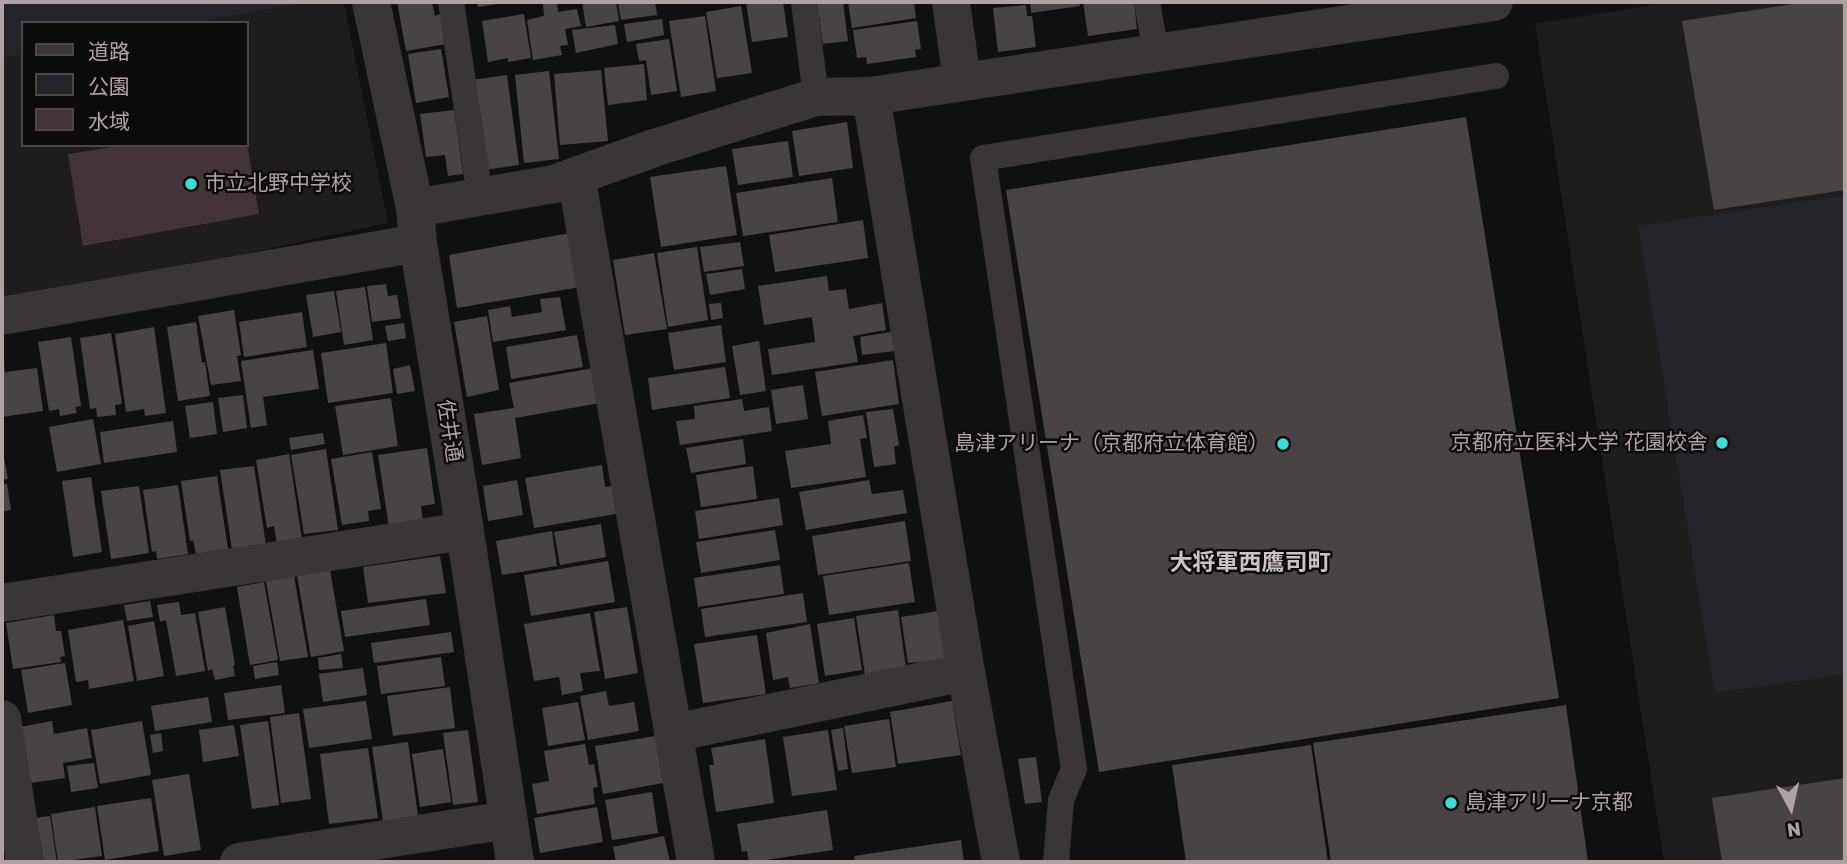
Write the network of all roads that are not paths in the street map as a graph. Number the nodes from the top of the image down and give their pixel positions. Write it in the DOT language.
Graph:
graph roads {
  1 [pos="371,2"];
  2 [pos="451,2"];
  3 [pos="804,2"];
  4 [pos="951,2"];
  5 [pos="1147,2"];
  6 [pos="1494,2"];
  7 [pos="1156,52"];
  8 [pos="1496,76"];
  9 [pos="962,81"];
  10 [pos="871,96"];
  11 [pos="816,97"];
  12 [pos="576,176"];
  13 [pos="480,196"];
  14 [pos="416,225"];
  15 [pos="2,316"];
  16 [pos="465,531"];
  17 [pos="2,603"];
  18 [pos="966,672"];
  19 [pos="2,719"];
  20 [pos="673,733"];
  21 [pos="508,820"];
  22 [pos="25,862"];
  23 [pos="239,862"];
  24 [pos="515,862"];
  25 [pos="696,862"];
  26 [pos="1001,862"];
  27 [pos="1056,862"];
  1 -- 14 [label="street, 佐井通"];
  2 -- 13 [label="lane"];
  3 -- 11 [label="lane"];
  4 -- 9 [label="street"];
  5 -- 7 [label="lane"];
  6 -- 7 [label="street"];
  7 -- 9 [label="street"];
  8 -- 27 [label="lane"];
  9 -- 10 [label="street"];
  10 -- 11 [label="street"];
  10 -- 18 [label="street"];
  11 -- 12 [label="street"];
  12 -- 13 [label="street"];
  12 -- 20 [label="street"];
  13 -- 14 [label="street"];
  14 -- 15 [label="street"];
  14 -- 16 [label="street, 佐井通"];
  16 -- 17 [label="street"];
  16 -- 21 [label="street, 佐井通"];
  18 -- 20 [label="street"];
  18 -- 26 [label="street"];
  19 -- 22 [label="street"];
  20 -- 25 [label="street"];
  21 -- 23 [label="street"];
  21 -- 24 [label="street, 佐井通"];
}
